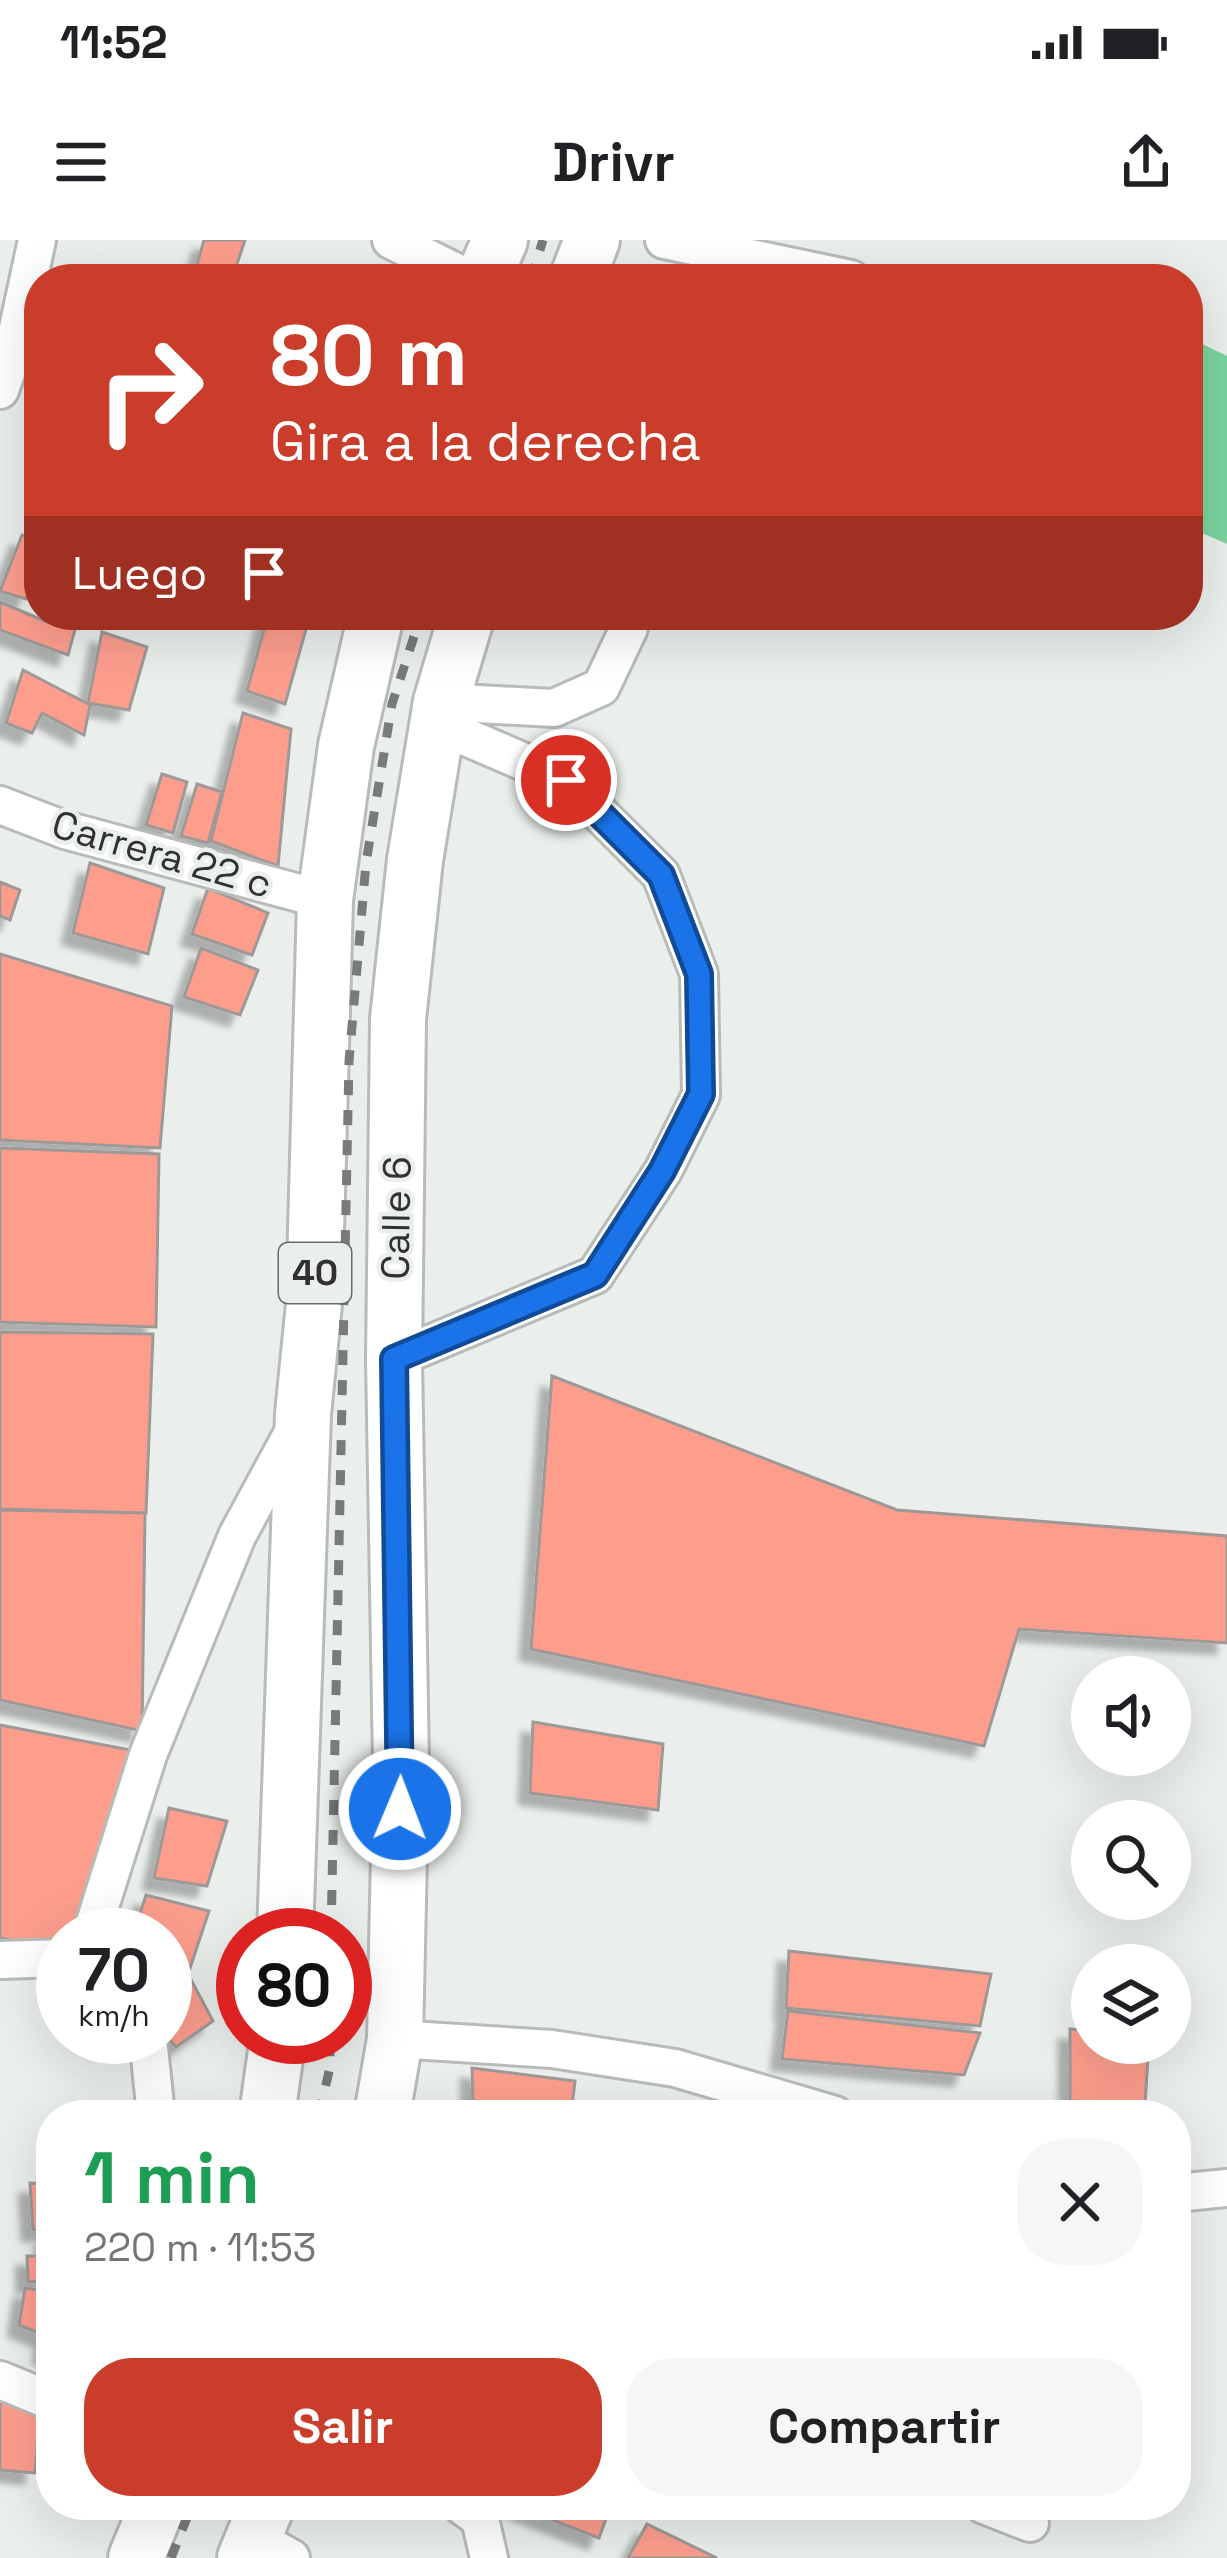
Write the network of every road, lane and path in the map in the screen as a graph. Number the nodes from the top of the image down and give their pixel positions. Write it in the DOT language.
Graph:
graph roads {
  1 [pos="392,240"];
  2 [pos="500,240"];
  3 [pos="664,240"];
  4 [pos="459,264"];
  5 [pos="474,264"];
  6 [pos="778,264"];
  7 [pos="24,290"];
  8 [pos="4,366"];
  9 [pos="373,630"];
  10 [pos="463,630"];
  11 [pos="628,630"];
  12 [pos="439,713"];
  13 [pos="0,805"];
  14 [pos="326,900"];
  15 [pos="394,1359"];
  16 [pos="303,1414"];
  17 [pos="100,1908"];
  18 [pos="286,1908"];
  19 [pos="36,1959"];
  20 [pos="0,1960"];
  21 [pos="395,2039"];
  22 [pos="151,2064"];
  23 [pos="274,2064"];
  24 [pos="154,2100"];
  25 [pos="269,2100"];
  26 [pos="385,2100"];
  27 [pos="785,2100"];
  28 [pos="1227,2188"];
  29 [pos="1191,2192"];
  30 [pos="0,2380"];
  31 [pos="36,2395"];
  32 [pos="152,2520"];
  33 [pos="480,2520"];
  34 [pos="1022,2520"];
  35 [pos="1030,2523"];
  36 [pos="136,2558"];
  37 [pos="489,2558"];
  1 -- 4 [label="street"];
  2 -- 5 [label="highway"];
  3 -- 6 [label="street"];
  7 -- 8 [label="street"];
  9 -- 14 [label="highway, Calle 6 / 40"];
  10 -- 12 [label="highway, Calle 6 / 40"];
  11 -- 12 [label="street"];
  12 -- 15 [label="highway, Calle 6 / 40"];
  12 -- 15 [label="street"];
  13 -- 14 [label="street, Carrera 22 c"];
  14 -- 16 [label="highway, Calle 6 / 40"];
  15 -- 21 [label="highway, Calle 6 / 40"];
  16 -- 17 [label="street"];
  16 -- 18 [label="highway, Calle 6 / 40"];
  19 -- 20 [label="street"];
  21 -- 26 [label="highway, Calle 6 / 40"];
  21 -- 27 [label="street"];
  22 -- 24 [label="street"];
  23 -- 25 [label="highway"];
  28 -- 29 [label="street"];
  30 -- 31 [label="street"];
  32 -- 36 [label="highway"];
  33 -- 37 [label="street"];
  34 -- 35 [label="street"];
}
